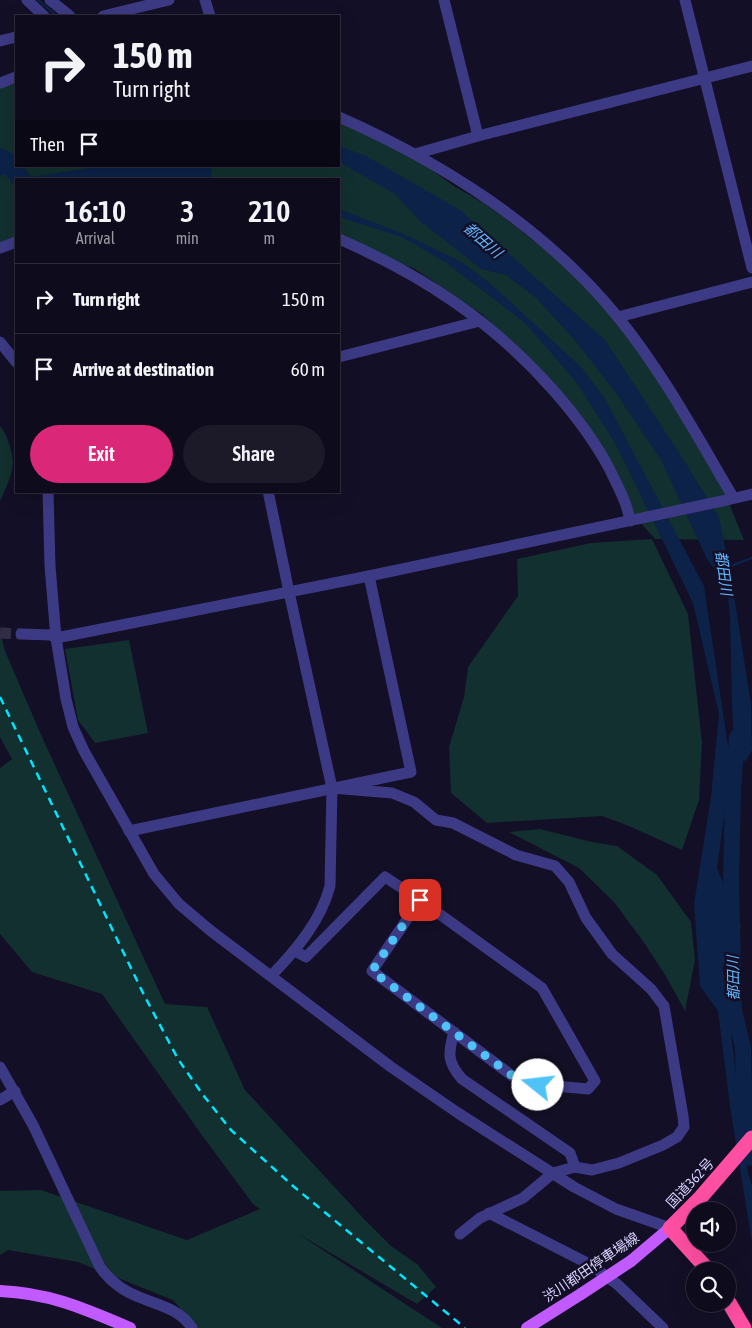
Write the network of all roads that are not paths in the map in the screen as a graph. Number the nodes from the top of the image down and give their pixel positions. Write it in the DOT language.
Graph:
graph roads {
  1 [pos="28,0"];
  2 [pos="50,0"];
  3 [pos="169,0"];
  4 [pos="205,0"];
  5 [pos="444,0"];
  6 [pos="685,0"];
  7 [pos="43,15"];
  8 [pos="69,15"];
  9 [pos="107,15"];
  10 [pos="210,15"];
  11 [pos="15,37"];
  12 [pos="0,41"];
  13 [pos="752,66"];
  14 [pos="15,77"];
  15 [pos="704,78"];
  16 [pos="0,82"];
  17 [pos="340,118"];
  18 [pos="478,136"];
  19 [pos="415,154"];
  20 [pos="340,239"];
  21 [pos="15,242"];
  22 [pos="0,248"];
  23 [pos="752,268"];
  24 [pos="752,282"];
  25 [pos="618,317"];
  26 [pos="480,321"];
  27 [pos="0,342"];
  28 [pos="9,356"];
  29 [pos="340,357"];
  30 [pos="48,493"];
  31 [pos="268,493"];
  32 [pos="752,494"];
  33 [pos="730,499"];
  34 [pos="630,521"];
  35 [pos="369,576"];
  36 [pos="289,592"];
  37 [pos="21,634"];
  38 [pos="56,638"];
  39 [pos="332,788"];
  40 [pos="129,831"];
  41 [pos="420,900"];
  42 [pos="295,951"];
  43 [pos="271,976"];
  44 [pos="454,1032"];
  45 [pos="0,1067"];
  46 [pos="14,1091"];
  47 [pos="0,1100"];
  48 [pos="752,1138"];
  49 [pos="574,1167"];
  50 [pos="553,1173"];
  51 [pos="489,1213"];
  52 [pos="670,1228"];
  53 [pos="460,1234"];
  54 [pos="701,1262"];
  55 [pos="0,1291"];
  56 [pos="735,1312"];
  57 [pos="130,1328"];
  58 [pos="192,1328"];
  59 [pos="527,1328"];
  60 [pos="663,1328"];
  61 [pos="744,1328"];
  1 -- 7 [label="street"];
  2 -- 8 [label="street"];
  3 -- 9 [label="street"];
  4 -- 10 [label="street"];
  5 -- 18 [label="street"];
  6 -- 15 [label="street"];
  11 -- 12 [label="street"];
  13 -- 15 [label="street"];
  14 -- 16 [label="street"];
  15 -- 18 [label="street"];
  15 -- 23 [label="street"];
  17 -- 19 [label="street"];
  18 -- 19 [label="street"];
  19 -- 25 [label="street"];
  20 -- 26 [label="street"];
  21 -- 22 [label="street"];
  24 -- 25 [label="street"];
  25 -- 33 [label="street"];
  26 -- 29 [label="street"];
  26 -- 34 [label="street"];
  27 -- 28 [label="street"];
  30 -- 38 [label="street"];
  31 -- 36 [label="street"];
  32 -- 33 [label="street"];
  33 -- 34 [label="street"];
  34 -- 35 [label="street"];
  35 -- 36 [label="street"];
  35 -- 39 [label="street"];
  36 -- 38 [label="street"];
  36 -- 39 [label="street"];
  37 -- 38 [label="street"];
  38 -- 40 [label="street"];
  39 -- 40 [label="street"];
  39 -- 42 [label="street"];
  39 -- 49 [label="street"];
  40 -- 43 [label="street"];
  41 -- 42 [label="street"];
  41 -- 44 [label="street"];
  41 -- 44 [label="street"];
  42 -- 43 [label="street"];
  43 -- 50 [label="street"];
  44 -- 49 [label="street"];
  45 -- 46 [label="street"];
  46 -- 47 [label="street"];
  46 -- 58 [label="street"];
  48 -- 52 [label="highway, 国道362号"];
  49 -- 50 [label="street"];
  50 -- 51 [label="street"];
  50 -- 52 [label="street"];
  51 -- 53 [label="street"];
  51 -- 60 [label="street"];
  52 -- 54 [label="highway, 国道362号"];
  52 -- 59 [label="main road, 渋川都田停車場線, bridge"];
  55 -- 57 [label="main road"];
  56 -- 61 [label="highway"];
}
